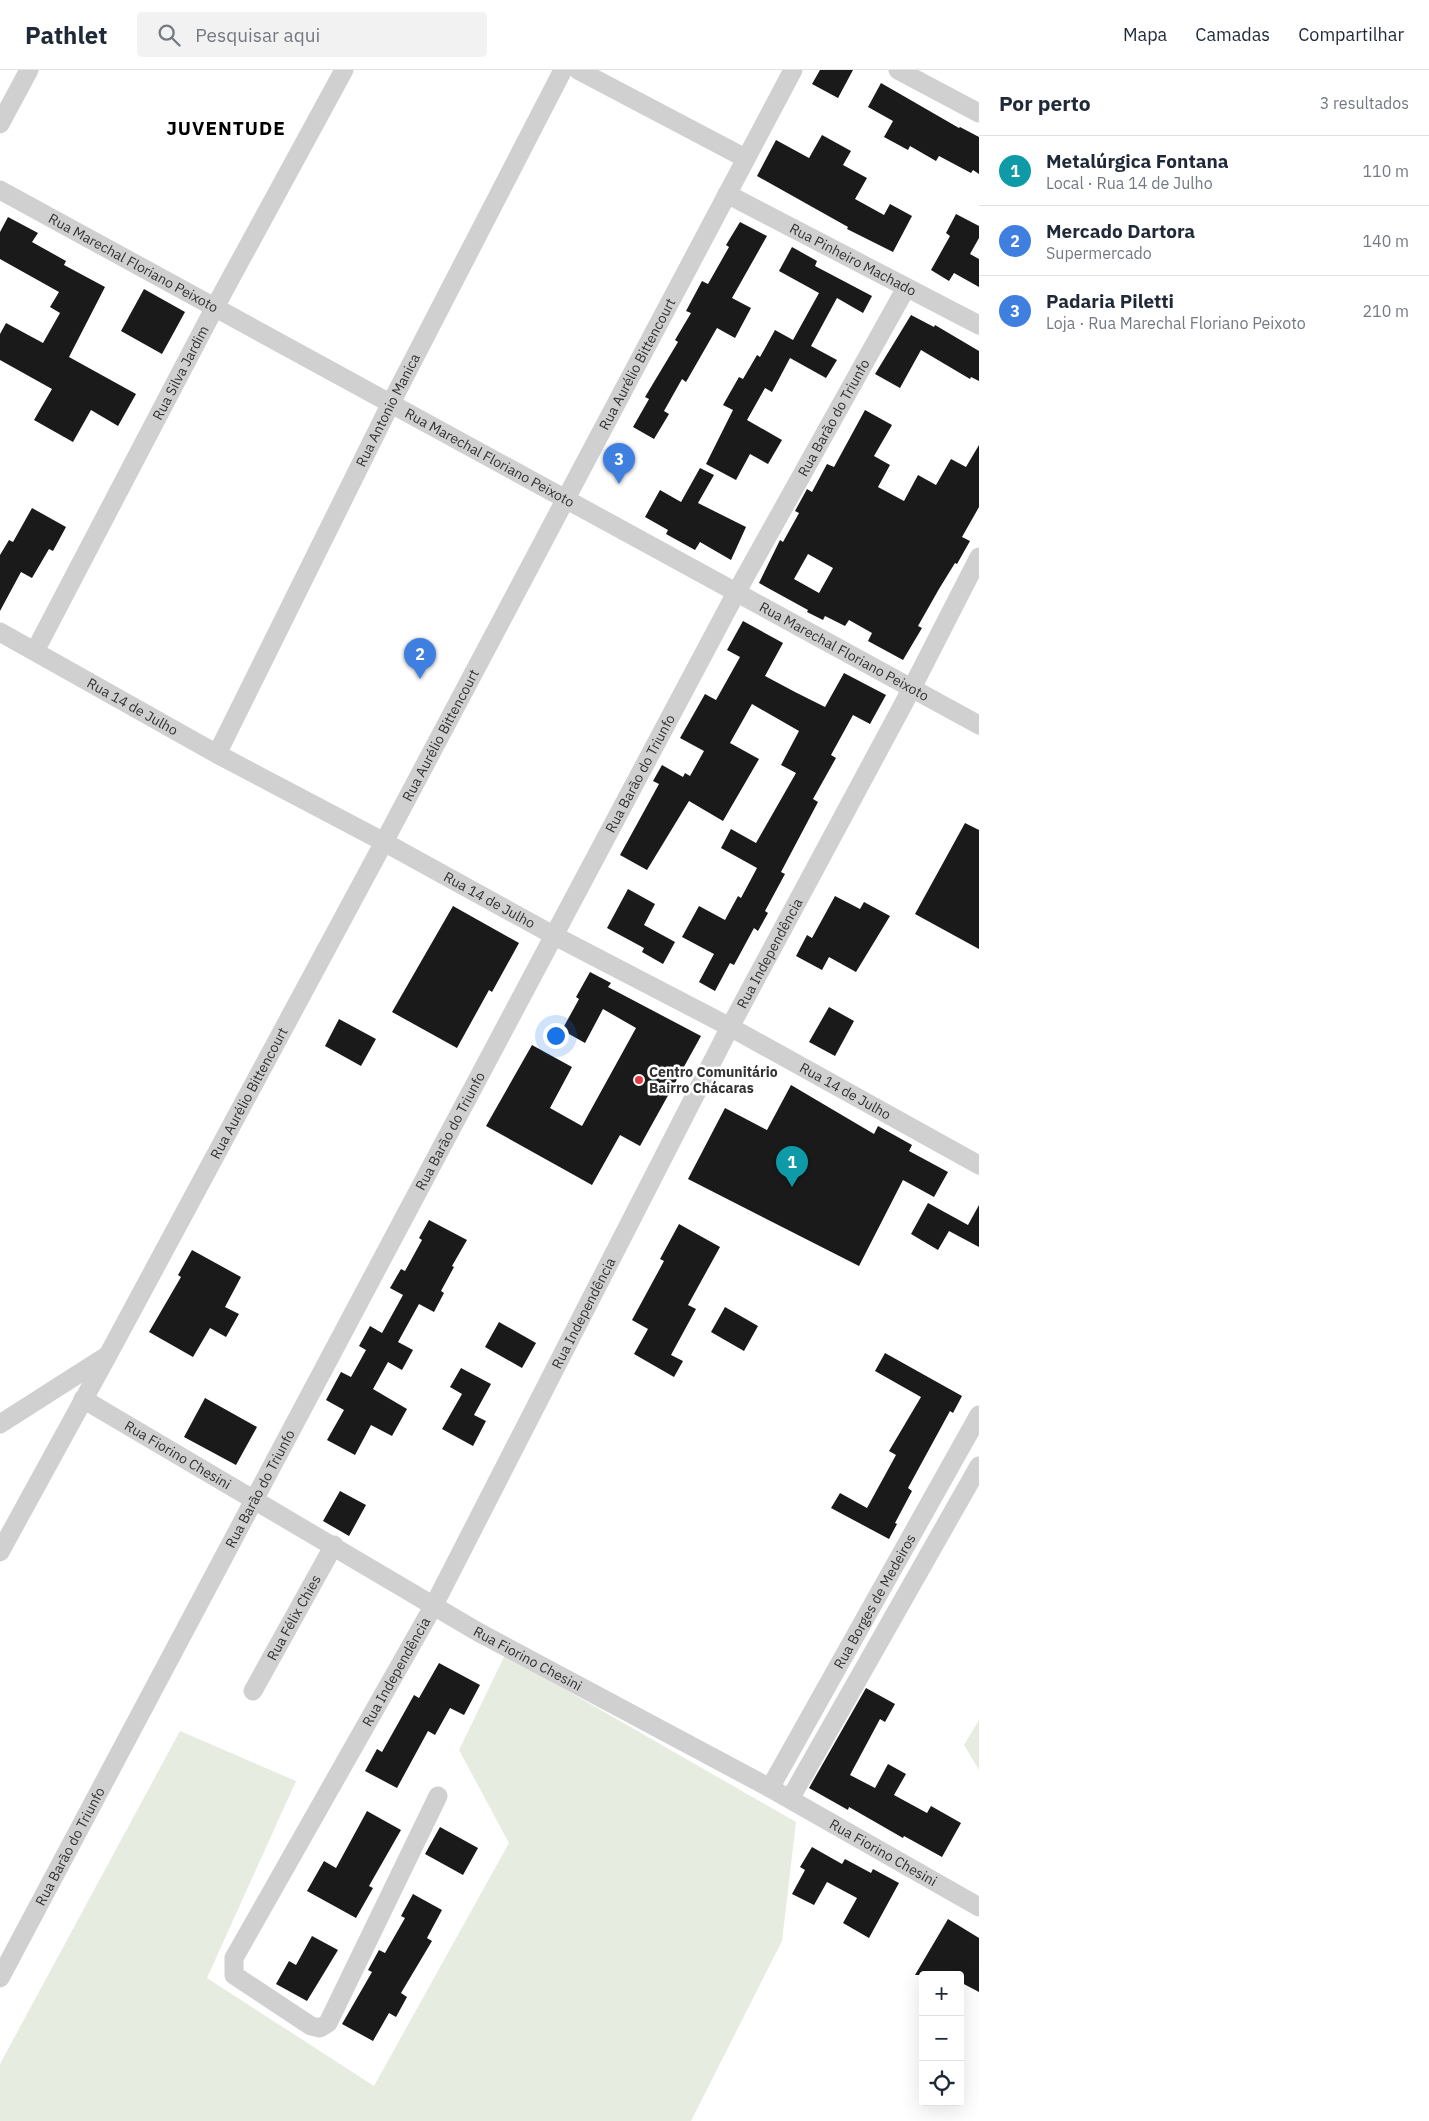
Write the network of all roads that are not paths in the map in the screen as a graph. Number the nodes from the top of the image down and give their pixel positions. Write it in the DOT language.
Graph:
graph roads {
  1 [pos="29,70"];
  2 [pos="344,70"];
  3 [pos="563,70"];
  4 [pos="578,70"];
  5 [pos="793,70"];
  6 [pos="898,70"];
  7 [pos="979,113"];
  8 [pos="0,124"];
  9 [pos="745,158"];
  10 [pos="0,190"];
  11 [pos="727,194"];
  12 [pos="906,288"];
  13 [pos="215,307"];
  14 [pos="979,325"];
  15 [pos="391,403"];
  16 [pos="565,500"];
  17 [pos="979,558"];
  18 [pos="736,593"];
  19 [pos="0,632"];
  20 [pos="35,651"];
  21 [pos="912,688"];
  22 [pos="979,725"];
  23 [pos="217,754"];
  24 [pos="384,842"];
  25 [pos="553,935"];
  26 [pos="730,1027"];
  27 [pos="979,1165"];
  28 [pos="108,1355"];
  29 [pos="83,1399"];
  30 [pos="979,1415"];
  31 [pos="0,1424"];
  32 [pos="979,1466"];
  33 [pos="943,1479"];
  34 [pos="966,1492"];
  35 [pos="256,1499"];
  36 [pos="334,1545"];
  37 [pos="0,1552"];
  38 [pos="434,1605"];
  39 [pos="253,1691"];
  40 [pos="770,1788"];
  41 [pos="438,1796"];
  42 [pos="790,1800"];
  43 [pos="979,1907"];
  44 [pos="0,1978"];
  1 -- 8 [label="street"];
  2 -- 13 [label="street, Rua Silva Jardim"];
  3 -- 15 [label="street, Rua Antonio Manica"];
  4 -- 9 [label="street"];
  5 -- 9 [label="street, Rua Aurélio Bittencourt"];
  6 -- 7 [label="street"];
  9 -- 11 [label="street, Rua Aurélio Bittencourt"];
  10 -- 13 [label="street, Rua Marechal Floriano Peixoto"];
  11 -- 12 [label="street, Rua Pinheiro Machado"];
  11 -- 16 [label="street, Rua Aurélio Bittencourt"];
  12 -- 14 [label="street, Rua Pinheiro Machado"];
  12 -- 18 [label="street, Rua Barão do Triunfo"];
  13 -- 15 [label="street, Rua Marechal Floriano Peixoto"];
  13 -- 20 [label="street, Rua Silva Jardim"];
  15 -- 16 [label="street, Rua Marechal Floriano Peixoto"];
  15 -- 23 [label="street, Rua Antonio Manica"];
  16 -- 18 [label="street, Rua Marechal Floriano Peixoto"];
  16 -- 24 [label="street, Rua Aurélio Bittencourt"];
  17 -- 21 [label="street, Rua Independência"];
  18 -- 21 [label="street, Rua Marechal Floriano Peixoto"];
  18 -- 25 [label="street, Rua Barão do Triunfo"];
  19 -- 20 [label="street, Rua 14 de Julho"];
  20 -- 23 [label="street, Rua 14 de Julho"];
  21 -- 22 [label="street, Rua Marechal Floriano Peixoto"];
  21 -- 26 [label="street, Rua Independência"];
  23 -- 24 [label="street, Rua 14 de Julho"];
  24 -- 25 [label="street, Rua 14 de Julho"];
  24 -- 28 [label="street, Rua Aurélio Bittencourt"];
  25 -- 26 [label="street, Rua 14 de Julho"];
  25 -- 35 [label="street, Rua Barão do Triunfo"];
  26 -- 27 [label="street, Rua 14 de Julho"];
  26 -- 38 [label="street, Rua Independência"];
  28 -- 29 [label="street, Rua Aurélio Bittencourt"];
  28 -- 31 [label="street"];
  29 -- 35 [label="street, Rua Fiorino Chesini"];
  29 -- 37 [label="street, Rua Aurélio Bittencourt"];
  30 -- 33 [label="street, Rua Borges de Medeiros"];
  32 -- 34 [label="street, Rua Borges de Medeiros"];
  33 -- 34 [label="street"];
  33 -- 40 [label="street, Rua Borges de Medeiros"];
  34 -- 42 [label="street, Rua Borges de Medeiros"];
  35 -- 36 [label="street, Rua Fiorino Chesini"];
  35 -- 44 [label="street, Rua Barão do Triunfo"];
  36 -- 38 [label="street, Rua Fiorino Chesini"];
  36 -- 39 [label="street, Rua Félix Chies"];
  38 -- 40 [label="street, Rua Fiorino Chesini"];
  38 -- 41 [label="street, Rua Independência"];
  40 -- 42 [label="street, Rua Fiorino Chesini"];
  42 -- 43 [label="street, Rua Fiorino Chesini"];
}
